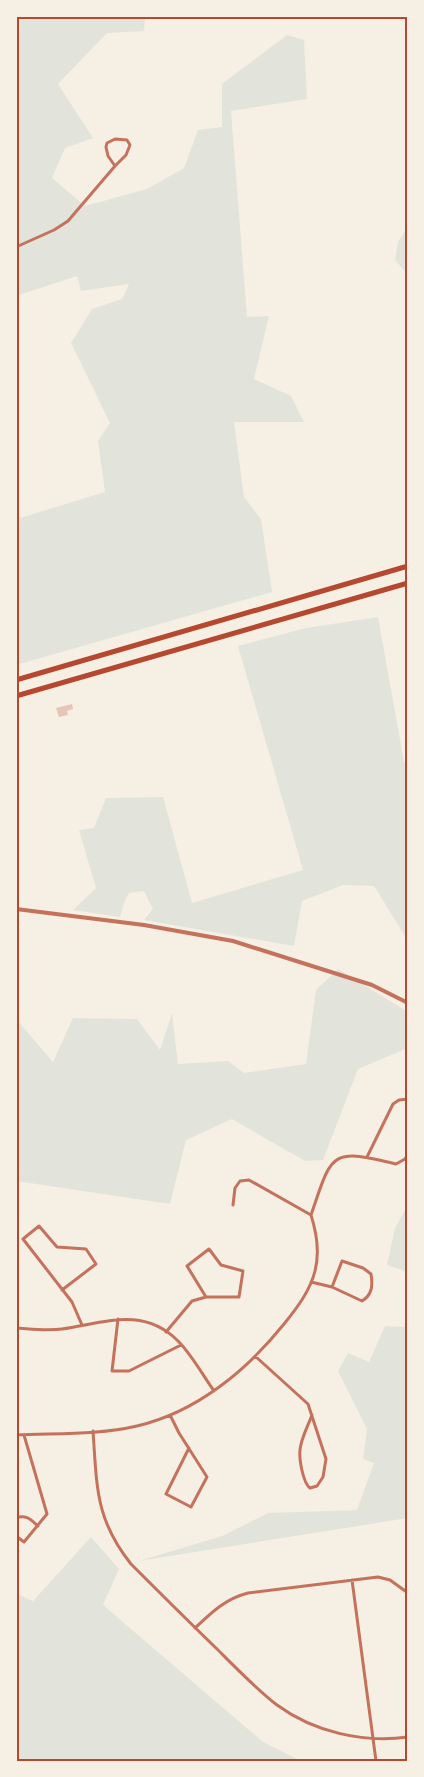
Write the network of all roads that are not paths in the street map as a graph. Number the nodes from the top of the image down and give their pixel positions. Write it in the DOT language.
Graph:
graph roads {
  1 [pos="115,166"];
  2 [pos="16,247"];
  3 [pos="408,566"];
  4 [pos="408,583"];
  5 [pos="16,680"];
  6 [pos="16,696"];
  7 [pos="16,909"];
  8 [pos="408,1003"];
  9 [pos="408,1099"];
  10 [pos="408,1154"];
  11 [pos="367,1157"];
  12 [pos="233,1205"];
  13 [pos="311,1215"];
  14 [pos="311,1282"];
  15 [pos="332,1287"];
  16 [pos="62,1290"];
  17 [pos="206,1297"];
  18 [pos="118,1319"];
  19 [pos="82,1325"];
  20 [pos="17,1328"];
  21 [pos="166,1332"];
  22 [pos="181,1345"];
  23 [pos="16,1353"];
  24 [pos="255,1356"];
  25 [pos="214,1391"];
  26 [pos="170,1415"];
  27 [pos="312,1415"];
  28 [pos="93,1432"];
  29 [pos="16,1435"];
  30 [pos="24,1435"];
  31 [pos="189,1448"];
  32 [pos="16,1518"];
  33 [pos="38,1526"];
  34 [pos="16,1536"];
  35 [pos="352,1580"];
  36 [pos="408,1593"];
  37 [pos="195,1628"];
  38 [pos="408,1737"];
  39 [pos="373,1739"];
  40 [pos="376,1761"];
  1 -- 1 [label="street"];
  1 -- 2 [label="street"];
  3 -- 5 [label="highway"];
  4 -- 6 [label="highway"];
  7 -- 8 [label="street"];
  9 -- 11 [label="street"];
  10 -- 11 [label="street"];
  11 -- 13 [label="street"];
  12 -- 13 [label="street"];
  13 -- 14 [label="street"];
  14 -- 15 [label="street"];
  14 -- 24 [label="street"];
  15 -- 15 [label="street"];
  16 -- 16 [label="street"];
  16 -- 19 [label="street"];
  17 -- 17 [label="street"];
  17 -- 21 [label="street"];
  18 -- 19 [label="street"];
  18 -- 21 [label="street"];
  18 -- 22 [label="street"];
  19 -- 20 [label="street"];
  20 -- 23 [label="street"];
  21 -- 22 [label="street"];
  22 -- 25 [label="street"];
  24 -- 25 [label="street"];
  24 -- 27 [label="street"];
  25 -- 26 [label="street"];
  26 -- 28 [label="street"];
  26 -- 31 [label="street"];
  27 -- 27 [label="street"];
  28 -- 30 [label="street"];
  28 -- 37 [label="street"];
  29 -- 30 [label="street"];
  30 -- 33 [label="street"];
  31 -- 31 [label="street"];
  32 -- 33 [label="street"];
  33 -- 34 [label="street"];
  35 -- 36 [label="street"];
  35 -- 37 [label="street"];
  35 -- 39 [label="street"];
  37 -- 39 [label="street"];
  38 -- 39 [label="street"];
  39 -- 40 [label="street"];
}
